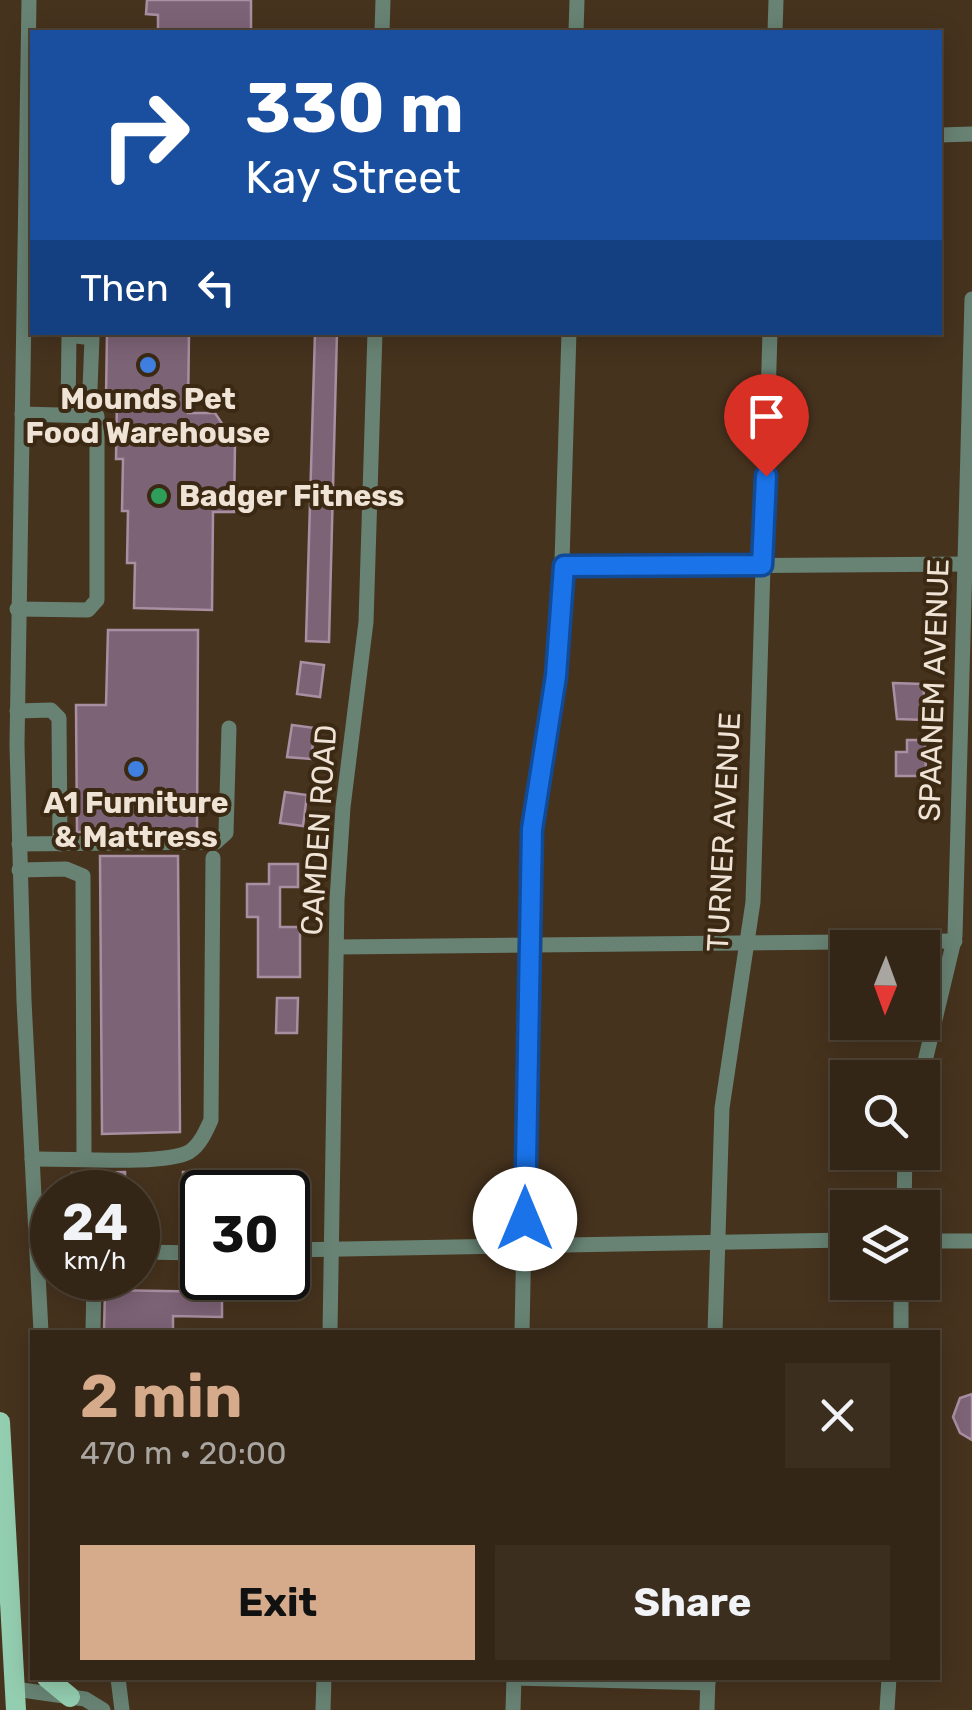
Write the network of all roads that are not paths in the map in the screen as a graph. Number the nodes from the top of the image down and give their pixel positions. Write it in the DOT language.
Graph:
graph roads {
  1 [pos="29,0"];
  2 [pos="383,0"];
  3 [pos="577,0"];
  4 [pos="776,0"];
  5 [pos="382,30"];
  6 [pos="576,30"];
  7 [pos="775,30"];
  8 [pos="972,134"];
  9 [pos="942,135"];
  10 [pos="28,265"];
  11 [pos="972,299"];
  12 [pos="69,335"];
  13 [pos="75,335"];
  14 [pos="374,335"];
  15 [pos="569,335"];
  16 [pos="770,335"];
  17 [pos="22,414"];
  18 [pos="68,414"];
  19 [pos="89,414"];
  20 [pos="969,564"];
  21 [pos="762,565"];
  22 [pos="564,566"];
  23 [pos="17,610"];
  24 [pos="17,711"];
  25 [pos="229,728"];
  26 [pos="19,844"];
  27 [pos="60,844"];
  28 [pos="213,858"];
  29 [pos="20,870"];
  30 [pos="955,941"];
  31 [pos="750,944"];
  32 [pos="337,947"];
  33 [pos="528,948"];
  34 [pos="925,1060"];
  35 [pos="32,1158"];
  36 [pos="84,1158"];
  37 [pos="34,1170"];
  38 [pos="830,1240"];
  39 [pos="972,1240"];
  40 [pos="940,1241"];
  41 [pos="718,1242"];
  42 [pos="524,1244"];
  43 [pos="333,1248"];
  44 [pos="310,1249"];
  45 [pos="43,1300"];
  46 [pos="94,1300"];
  47 [pos="901,1300"];
  48 [pos="41,1330"];
  49 [pos="93,1330"];
  50 [pos="330,1330"];
  51 [pos="522,1330"];
  52 [pos="714,1330"];
  53 [pos="901,1330"];
  54 [pos="0,1422"];
  55 [pos="13,1643"];
  56 [pos="30,1662"];
  57 [pos="50,1680"];
  58 [pos="118,1680"];
  59 [pos="324,1680"];
  60 [pos="514,1680"];
  61 [pos="708,1680"];
  62 [pos="889,1680"];
  63 [pos="9,1696"];
  64 [pos="70,1697"];
  65 [pos="103,1710"];
  66 [pos="122,1710"];
  67 [pos="323,1710"];
  68 [pos="513,1710"];
  69 [pos="707,1710"];
  70 [pos="887,1710"];
  1 -- 10 [label="street"];
  2 -- 5 [label="street"];
  3 -- 6 [label="street"];
  4 -- 7 [label="street"];
  8 -- 9 [label="street"];
  10 -- 17 [label="street"];
  11 -- 20 [label="street, SPAANEM AVENUE"];
  12 -- 18 [label="street"];
  13 -- 19 [label="street"];
  14 -- 32 [label="street, CAMDEN ROAD"];
  15 -- 22 [label="street"];
  16 -- 21 [label="street, TURNER AVENUE"];
  17 -- 18 [label="street"];
  17 -- 23 [label="street"];
  18 -- 19 [label="street"];
  19 -- 23 [label="street"];
  20 -- 21 [label="street"];
  20 -- 30 [label="street, SPAANEM AVENUE"];
  21 -- 22 [label="street"];
  21 -- 31 [label="street, TURNER AVENUE"];
  22 -- 33 [label="street"];
  23 -- 24 [label="street"];
  24 -- 26 [label="street"];
  24 -- 27 [label="street"];
  25 -- 27 [label="street"];
  26 -- 27 [label="street"];
  26 -- 29 [label="street"];
  28 -- 36 [label="street"];
  29 -- 35 [label="street"];
  29 -- 36 [label="street"];
  30 -- 31 [label="street"];
  30 -- 34 [label="street, SPAANEM AVENUE"];
  31 -- 33 [label="street"];
  31 -- 41 [label="street, TURNER AVENUE"];
  32 -- 33 [label="street"];
  32 -- 43 [label="street, CAMDEN ROAD"];
  33 -- 42 [label="street"];
  35 -- 36 [label="street"];
  35 -- 37 [label="street"];
  38 -- 41 [label="street"];
  39 -- 40 [label="street"];
  41 -- 42 [label="street"];
  41 -- 52 [label="street, TURNER AVENUE"];
  42 -- 43 [label="street"];
  42 -- 51 [label="street"];
  43 -- 44 [label="street"];
  43 -- 50 [label="street, CAMDEN ROAD"];
  45 -- 48 [label="street"];
  46 -- 49 [label="street"];
  47 -- 53 [label="street"];
  54 -- 55 [label="main road"];
  55 -- 56 [label="main road"];
  55 -- 63 [label="main road"];
  57 -- 64 [label="main road"];
  58 -- 66 [label="street"];
  59 -- 67 [label="street"];
  60 -- 68 [label="street"];
  61 -- 69 [label="street"];
  62 -- 70 [label="street"];
  63 -- 64 [label="street"];
  64 -- 65 [label="street"];
}
